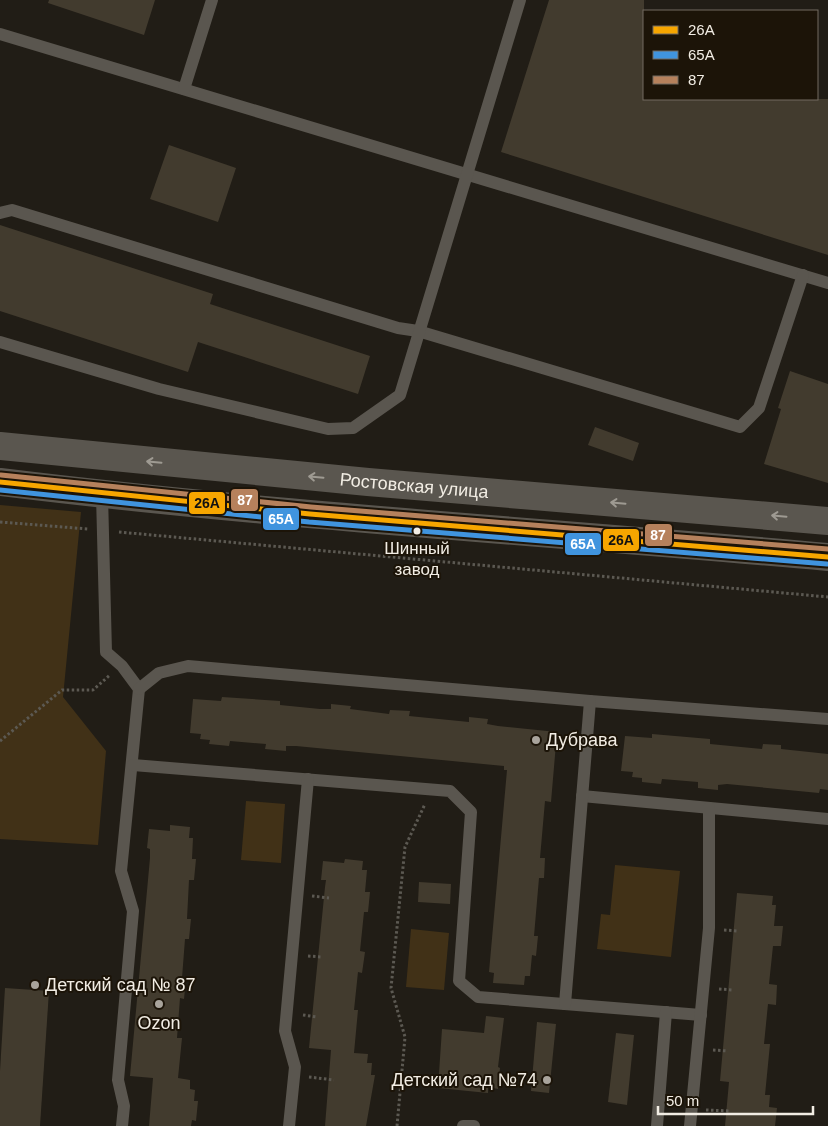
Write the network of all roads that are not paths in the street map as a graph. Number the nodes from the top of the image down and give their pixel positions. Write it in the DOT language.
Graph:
graph roads {
  1 [pos="212,0"];
  2 [pos="520,0"];
  3 [pos="0,34"];
  4 [pos="184,89"];
  5 [pos="467,173"];
  6 [pos="0,213"];
  7 [pos="803,275"];
  8 [pos="828,283"];
  9 [pos="418,331"];
  10 [pos="0,342"];
  11 [pos="0,446"];
  12 [pos="0,482"];
  13 [pos="102,495"];
  14 [pos="828,520"];
  15 [pos="828,556"];
  16 [pos="139,689"];
  17 [pos="590,701"];
  18 [pos="828,719"];
  19 [pos="133,765"];
  20 [pos="308,779"];
  21 [pos="582,796"];
  22 [pos="709,808"];
  23 [pos="828,819"];
  24 [pos="565,1004"];
  25 [pos="666,1012"];
  26 [pos="700,1015"];
  27 [pos="122,1126"];
  28 [pos="289,1126"];
  29 [pos="463,1126"];
  30 [pos="474,1126"];
  31 [pos="656,1126"];
  32 [pos="690,1126"];
  1 -- 4 [label="lane"];
  2 -- 5 [label="lane"];
  3 -- 4 [label="lane"];
  4 -- 5 [label="lane"];
  5 -- 7 [label="lane"];
  5 -- 9 [label="lane"];
  6 -- 9 [label="lane"];
  7 -- 8 [label="lane"];
  7 -- 9 [label="lane"];
  9 -- 10 [label="lane"];
  14 -- 11 [label="street, Ростовская улица, one-way"];
  12 -- 13 [label="street"];
  13 -- 15 [label="street"];
  13 -- 16 [label="lane"];
  16 -- 17 [label="lane"];
  16 -- 19 [label="lane"];
  17 -- 18 [label="lane"];
  17 -- 21 [label="lane"];
  19 -- 20 [label="lane"];
  19 -- 27 [label="lane"];
  20 -- 24 [label="lane"];
  20 -- 28 [label="lane"];
  21 -- 22 [label="lane"];
  21 -- 24 [label="lane"];
  22 -- 23 [label="lane"];
  22 -- 26 [label="lane"];
  24 -- 25 [label="lane"];
  25 -- 26 [label="lane"];
  25 -- 31 [label="lane"];
  26 -- 32 [label="lane"];
  29 -- 30 [label="lane"];
}
